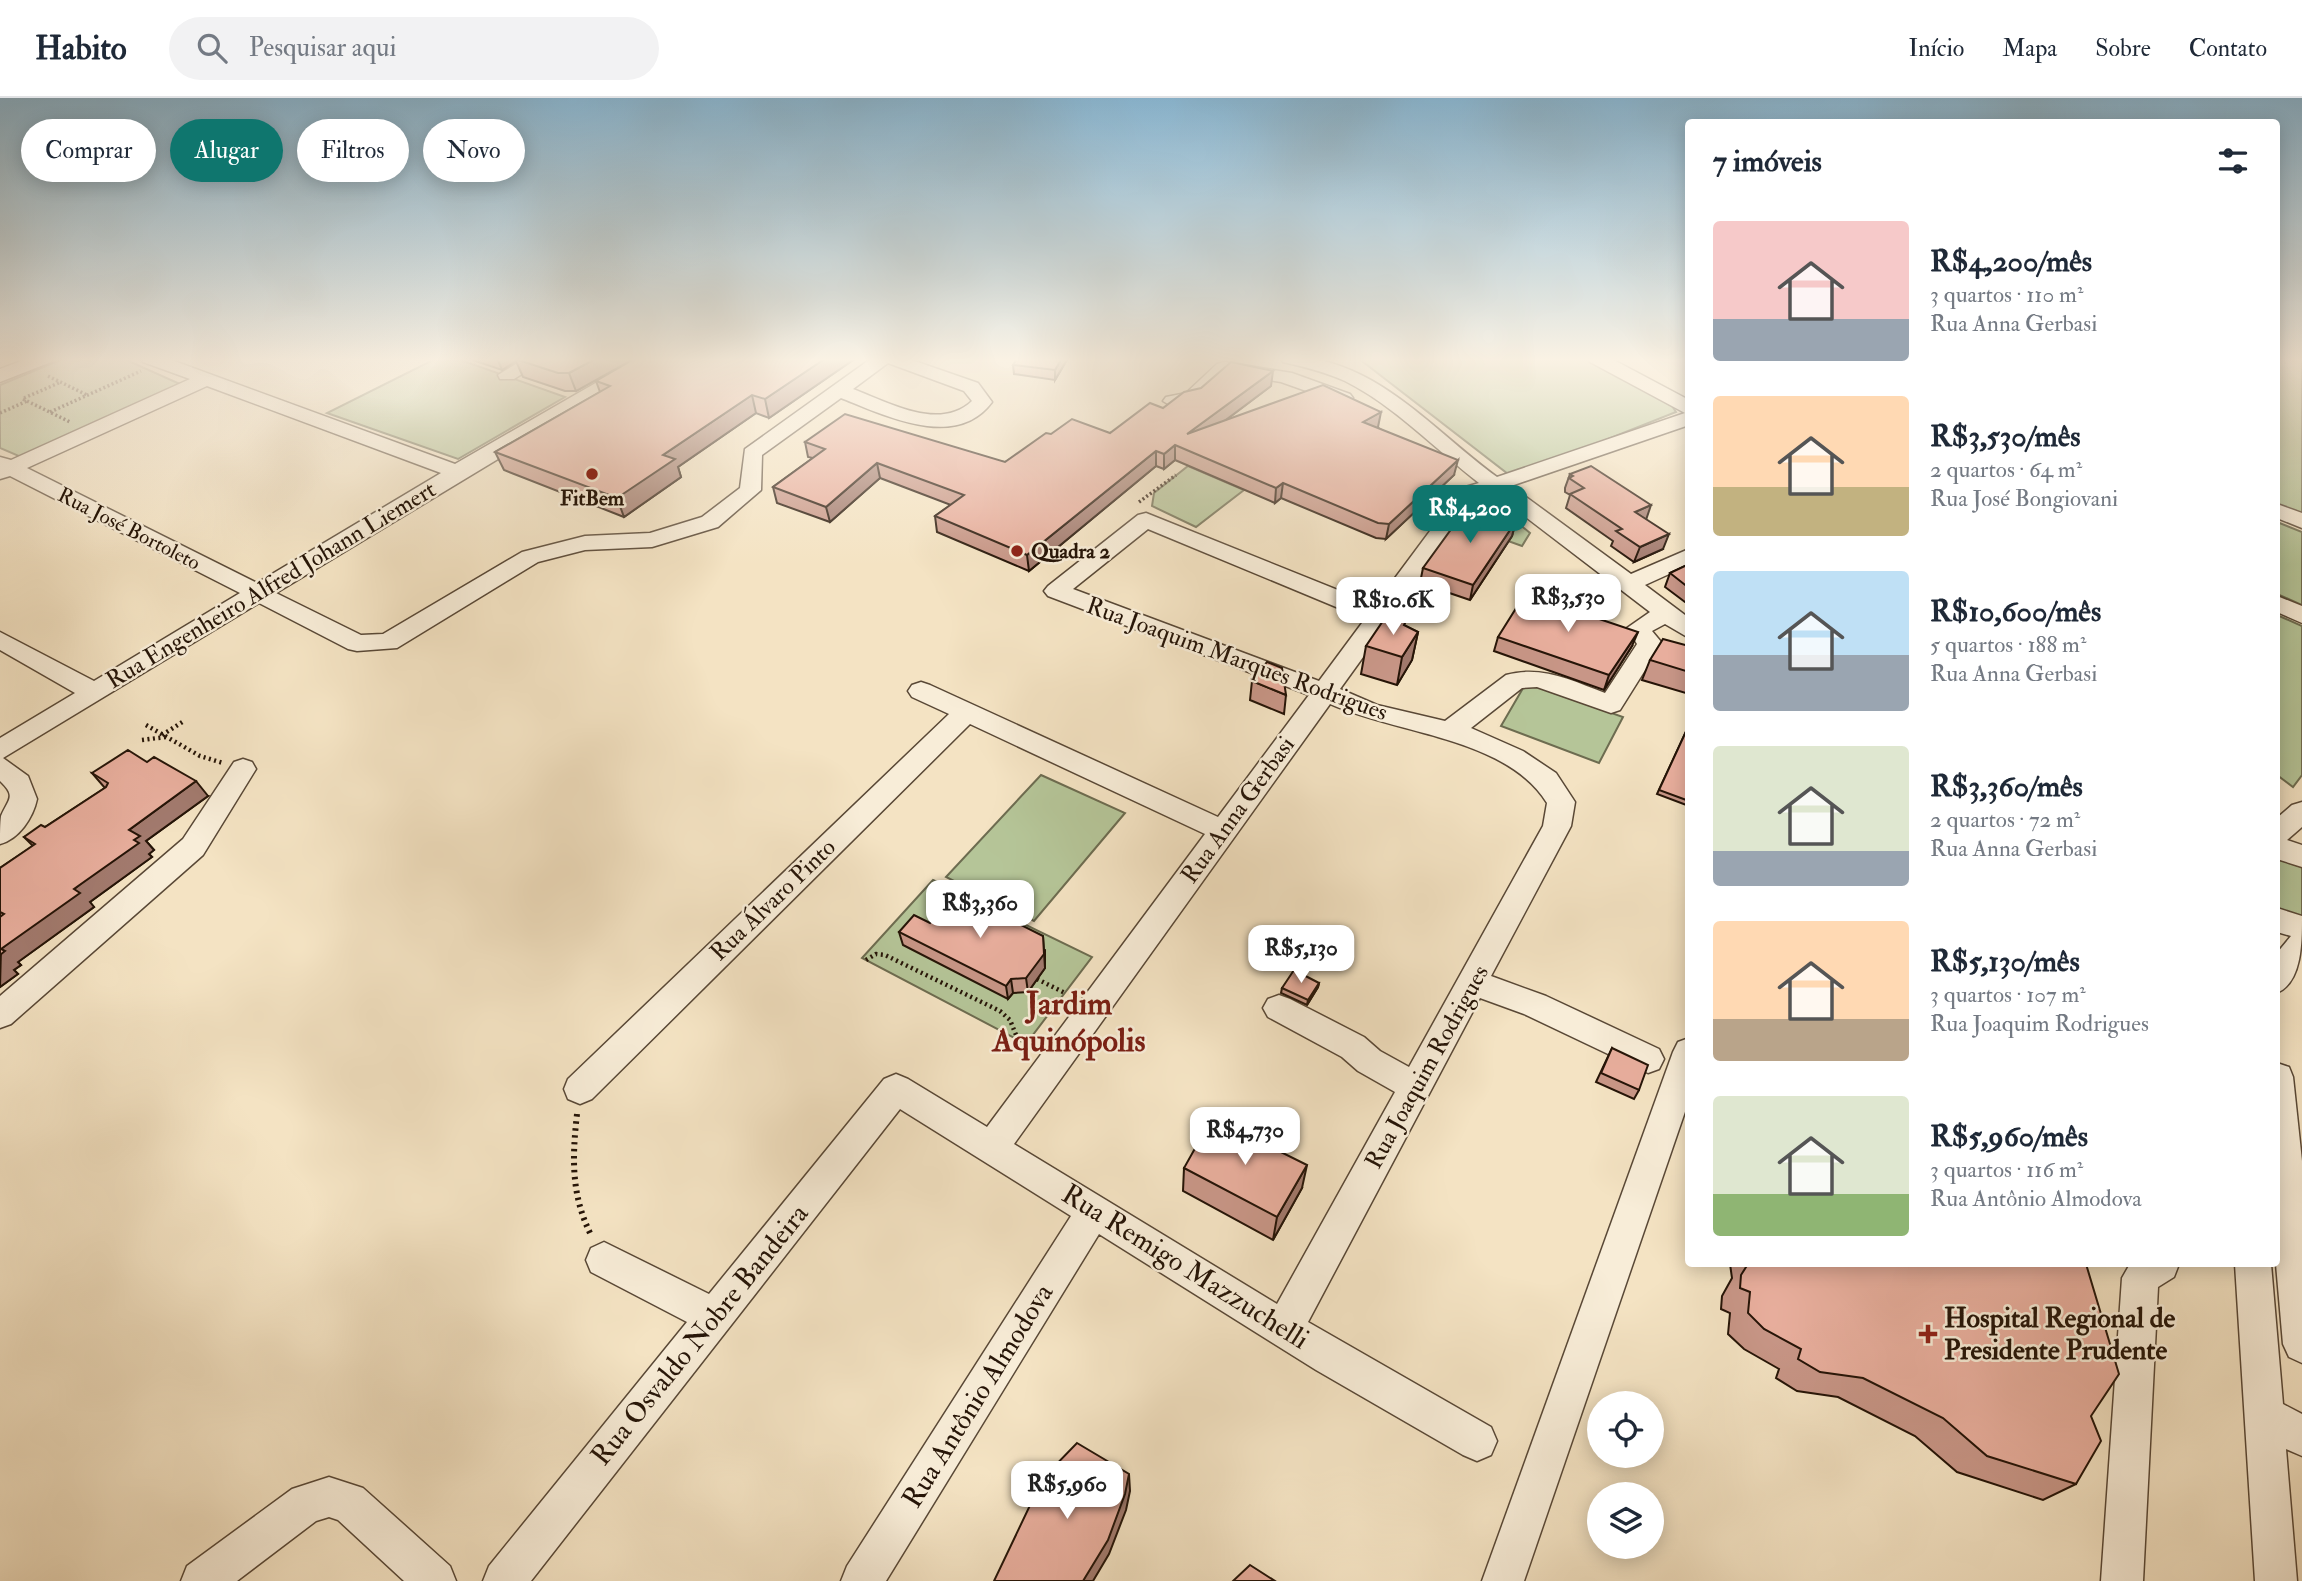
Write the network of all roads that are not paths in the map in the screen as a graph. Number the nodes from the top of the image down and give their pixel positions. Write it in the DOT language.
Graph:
graph roads {
  1 [pos="101,427"];
  2 [pos="334,427"];
  3 [pos="534,427"];
  4 [pos="787,427"];
  5 [pos="1423,427"];
  6 [pos="1434,427"];
  7 [pos="1665,427"];
  8 [pos="3,468"];
  9 [pos="457,472"];
  10 [pos="1504,488"];
  11 [pos="2280,511"];
  12 [pos="2302,521"];
  13 [pos="1685,558"];
  14 [pos="1629,584"];
  15 [pos="257,595"];
  16 [pos="2280,604"];
  17 [pos="2302,615"];
  18 [pos="1380,616"];
  19 [pos="1682,625"];
  20 [pos="0,640"];
  21 [pos="922,691"];
  22 [pos="1325,692"];
  23 [pos="95,693"];
  24 [pos="967,712"];
  25 [pos="1451,730"];
  26 [pos="0,750"];
  27 [pos="0,768"];
  28 [pos="243,769"];
  29 [pos="1561,803"];
  30 [pos="2302,813"];
  31 [pos="1223,831"];
  32 [pos="2280,831"];
  33 [pos="0,834"];
  34 [pos="2280,849"];
  35 [pos="2302,856"];
  36 [pos="2280,921"];
  37 [pos="2302,928"];
  38 [pos="2302,944"];
  39 [pos="2280,970"];
  40 [pos="1473,982"];
  41 [pos="1279,1008"];
  42 [pos="0,1015"];
  43 [pos="1648,1059"];
  44 [pos="1685,1063"];
  45 [pos="1416,1087"];
  46 [pos="580,1089"];
  47 [pos="896,1089"];
  48 [pos="2280,1142"];
  49 [pos="993,1146"];
  50 [pos="2283,1206"];
  51 [pos="1094,1211"];
  52 [pos="604,1260"];
  53 [pos="2156,1267"];
  54 [pos="2253,1267"];
  55 [pos="713,1316"];
  56 [pos="1284,1329"];
  57 [pos="2302,1344"];
  58 [pos="2264,1415"];
  59 [pos="2302,1436"];
  60 [pos="1477,1441"];
  61 [pos="202,1581"];
  62 [pos="435,1581"];
  63 [pos="504,1581"];
  64 [pos="862,1581"];
  65 [pos="1503,1581"];
  66 [pos="2122,1581"];
  67 [pos="2276,1581"];
  1 -- 8 [label="street"];
  2 -- 9 [label="street"];
  3 -- 9 [label="street, Rua Engenheiro Alfred Johann Liemert"];
  4 -- 15 [label="street, Rua José Bortoleto"];
  5 -- 10 [label="street"];
  6 -- 10 [label="street"];
  7 -- 10 [label="street, Rua Anna Gerbasi"];
  8 -- 15 [label="street, Rua José Bortoleto"];
  9 -- 15 [label="street, Rua Engenheiro Alfred Johann Liemert"];
  10 -- 14 [label="street"];
  10 -- 18 [label="street, Rua Anna Gerbasi"];
  11 -- 12 [label="street"];
  13 -- 14 [label="street"];
  14 -- 19 [label="street"];
  15 -- 23 [label="street, Rua Engenheiro Alfred Johann Liemert"];
  16 -- 17 [label="street"];
  18 -- 22 [label="street, Rua Anna Gerbasi"];
  18 -- 22 [label="street, Rua Joaquim Marques Rodrigues"];
  19 -- 25 [label="street"];
  20 -- 23 [label="street"];
  21 -- 24 [label="street"];
  22 -- 25 [label="street, Rua Joaquim Marques Rodrigues"];
  22 -- 31 [label="street, Rua Anna Gerbasi"];
  23 -- 26 [label="street, Rua Engenheiro Alfred Johann Liemert"];
  24 -- 31 [label="street"];
  24 -- 46 [label="street, Rua Álvaro Pinto"];
  25 -- 29 [label="street, Rua Joaquim Marques Rodrigues"];
  27 -- 33 [label="street"];
  28 -- 42 [label="street"];
  29 -- 40 [label="street, Rua Joaquim Rodrigues"];
  30 -- 32 [label="street"];
  31 -- 49 [label="street, Rua Anna Gerbasi"];
  34 -- 35 [label="street"];
  36 -- 37 [label="street"];
  38 -- 39 [label="street"];
  40 -- 43 [label="street"];
  40 -- 45 [label="street, Rua Joaquim Rodrigues"];
  41 -- 45 [label="street"];
  44 -- 65 [label="street"];
  45 -- 56 [label="street, Rua Joaquim Rodrigues"];
  47 -- 49 [label="street, Rua Remigo Mazzuchelli"];
  47 -- 55 [label="street, Rua Osvaldo Nobre Bandeira"];
  48 -- 50 [label="street"];
  49 -- 51 [label="street, Rua Remigo Mazzuchelli"];
  50 -- 57 [label="street"];
  51 -- 56 [label="street, Rua Remigo Mazzuchelli"];
  51 -- 64 [label="street, Rua Antônio Almodova"];
  52 -- 55 [label="street"];
  53 -- 66 [label="street"];
  54 -- 58 [label="street"];
  55 -- 63 [label="street, Rua Osvaldo Nobre Bandeira"];
  56 -- 60 [label="street, Rua Remigo Mazzuchelli"];
  58 -- 59 [label="street"];
  58 -- 67 [label="street"];
  61 -- 62 [label="street"];
}
